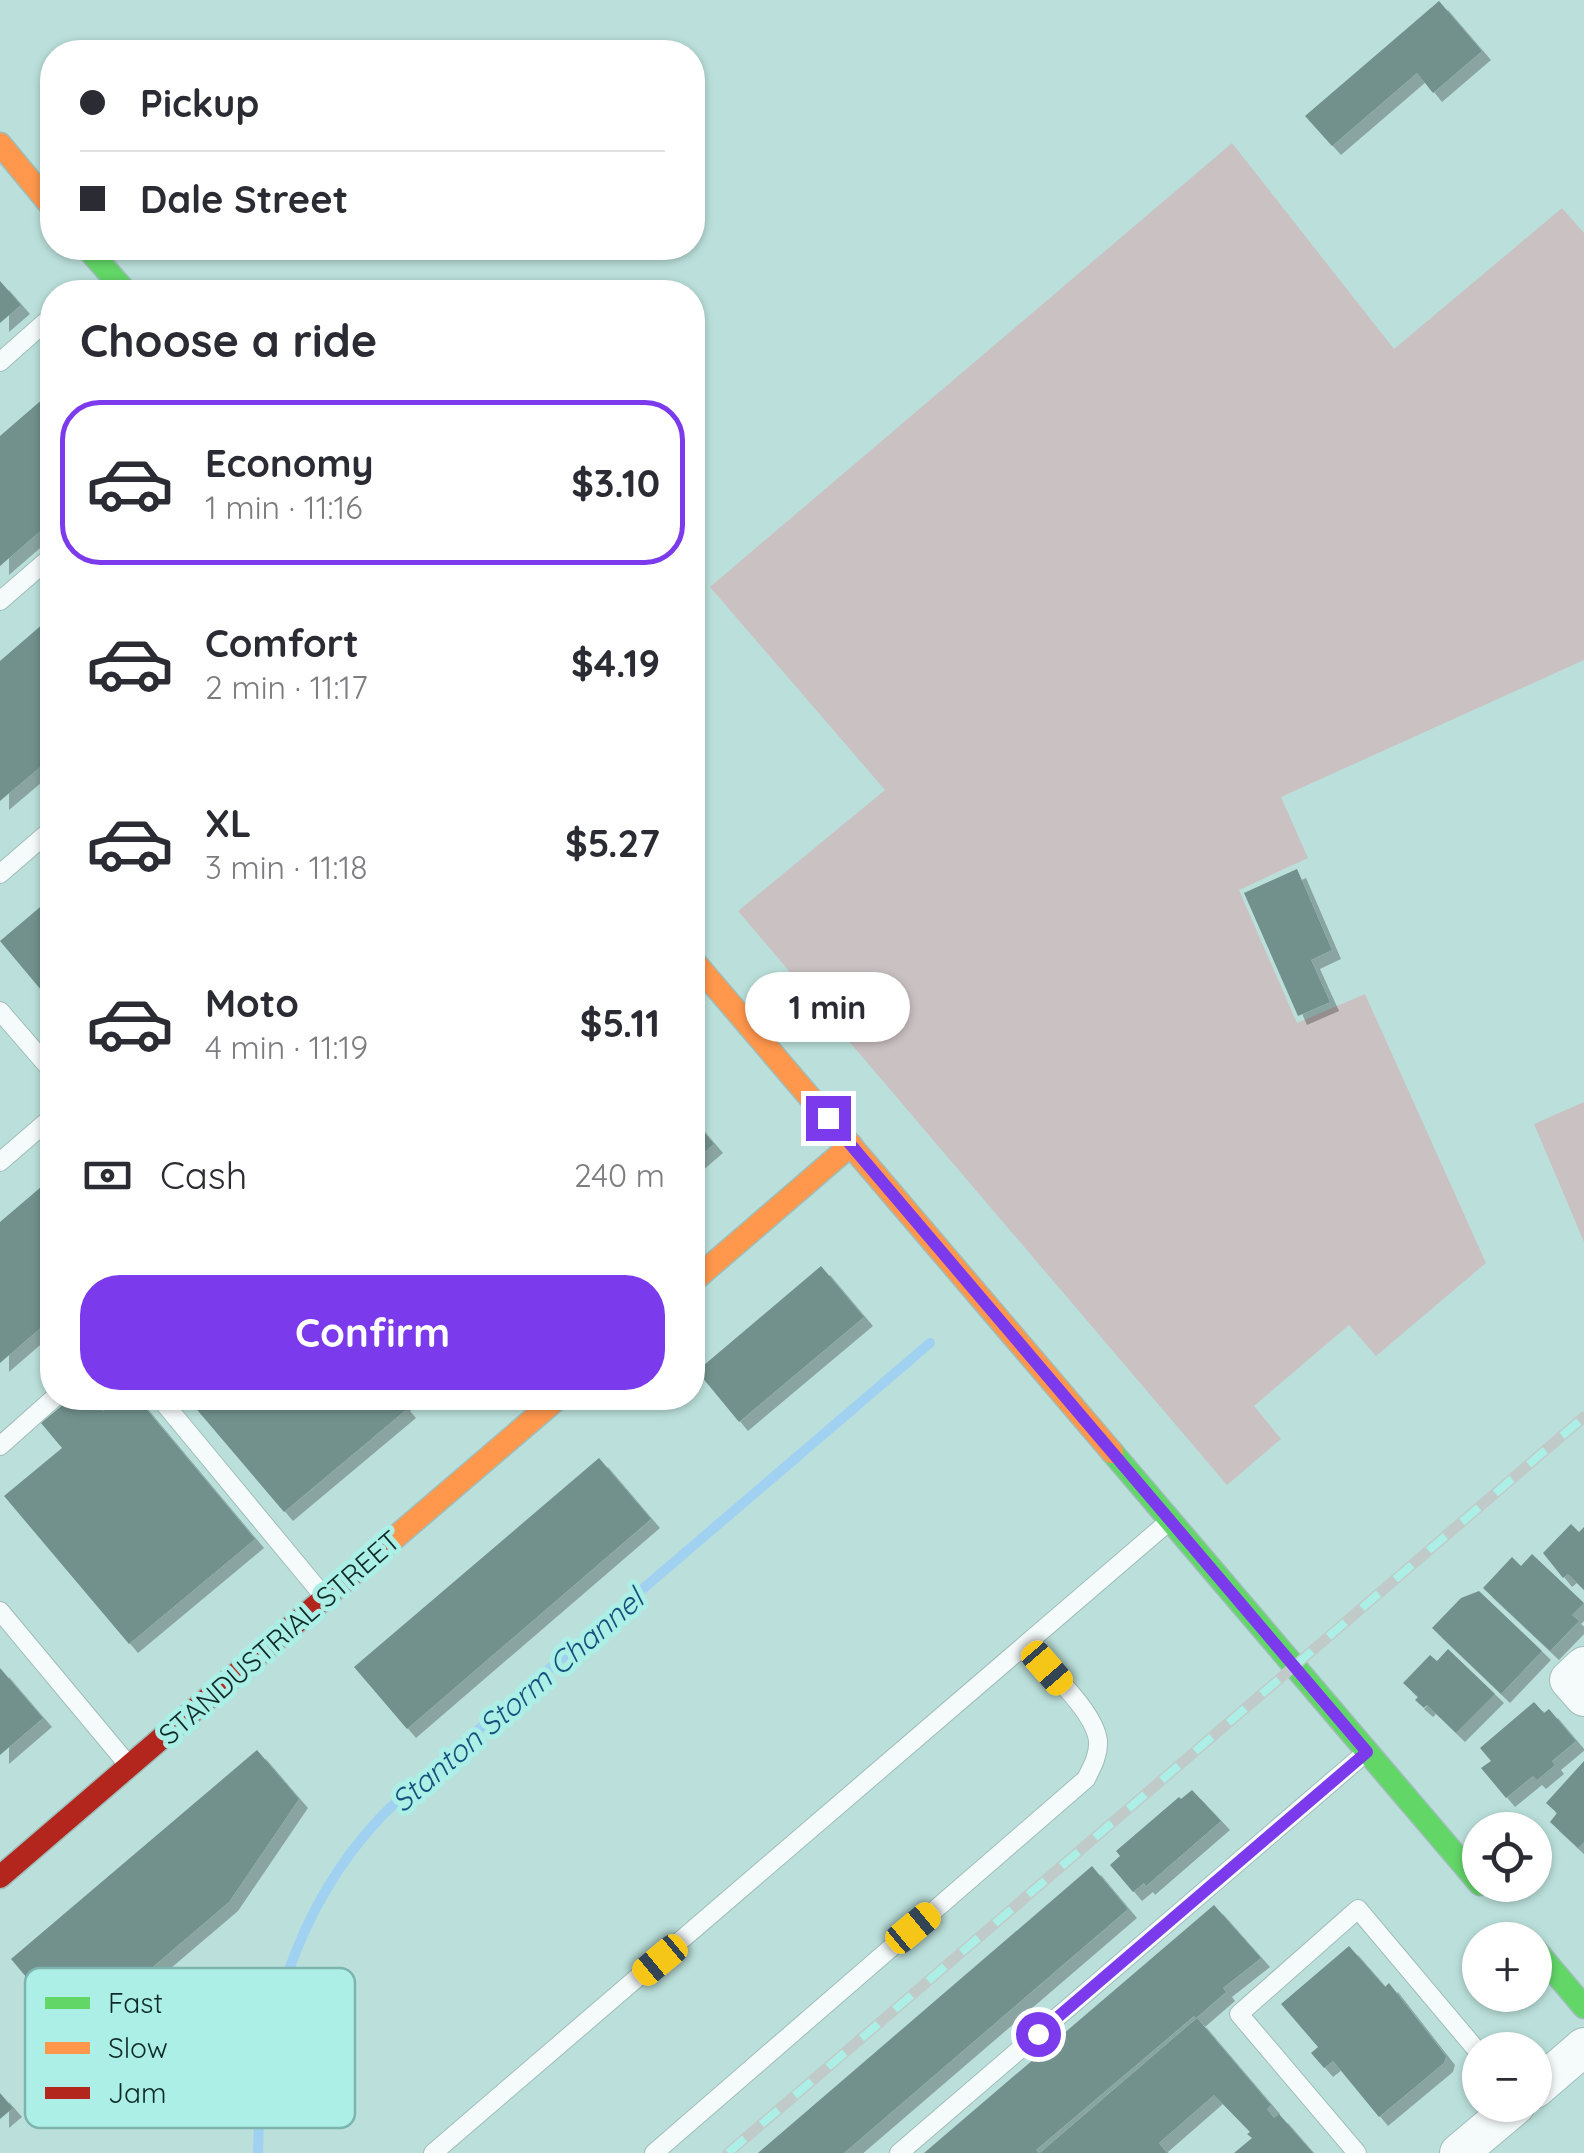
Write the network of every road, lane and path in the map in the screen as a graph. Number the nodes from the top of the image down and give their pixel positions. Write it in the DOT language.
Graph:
graph roads {
  1 [pos="0,144"];
  2 [pos="40,192"];
  3 [pos="93,260"];
  4 [pos="108,280"];
  5 [pos="40,327"];
  6 [pos="0,362"];
  7 [pos="40,566"];
  8 [pos="0,601"];
  9 [pos="40,839"];
  10 [pos="0,874"];
  11 [pos="705,974"];
  12 [pos="0,1011"];
  13 [pos="40,1056"];
  14 [pos="40,1127"];
  15 [pos="851,1145"];
  16 [pos="0,1162"];
  17 [pos="705,1271"];
  18 [pos="40,1410"];
  19 [pos="170,1410"];
  20 [pos="544,1410"];
  21 [pos="0,1446"];
  22 [pos="1170,1520"];
  23 [pos="325,1598"];
  24 [pos="0,1611"];
  25 [pos="1026,1645"];
  26 [pos="1367,1752"];
  27 [pos="129,1766"];
  28 [pos="1462,1863"];
  29 [pos="0,1877"];
  30 [pos="1552,1969"];
  31 [pos="1584,2006"];
  32 [pos="1462,2033"];
  33 [pos="1584,2047"];
  34 [pos="1552,2074"];
  35 [pos="1496,2122"];
  36 [pos="432,2153"];
  37 [pos="654,2153"];
  38 [pos="899,2153"];
  39 [pos="1357,2153"];
  40 [pos="1459,2153"];
  1 -- 2 [label="street"];
  3 -- 4 [label="street"];
  5 -- 6 [label="lane"];
  7 -- 8 [label="lane"];
  9 -- 10 [label="lane"];
  11 -- 15 [label="street"];
  12 -- 13 [label="lane"];
  14 -- 16 [label="lane"];
  15 -- 17 [label="street"];
  15 -- 22 [label="street"];
  18 -- 21 [label="lane"];
  19 -- 23 [label="lane"];
  20 -- 23 [label="street, STANDUSTRIAL STREET"];
  22 -- 25 [label="lane"];
  22 -- 26 [label="street"];
  23 -- 27 [label="street, STANDUSTRIAL STREET"];
  24 -- 27 [label="lane"];
  25 -- 36 [label="lane"];
  25 -- 37 [label="lane"];
  26 -- 28 [label="street"];
  26 -- 38 [label="lane"];
  27 -- 29 [label="street, STANDUSTRIAL STREET"];
  30 -- 31 [label="street"];
  32 -- 39 [label="lane"];
  33 -- 34 [label="street"];
  35 -- 40 [label="street"];
}
